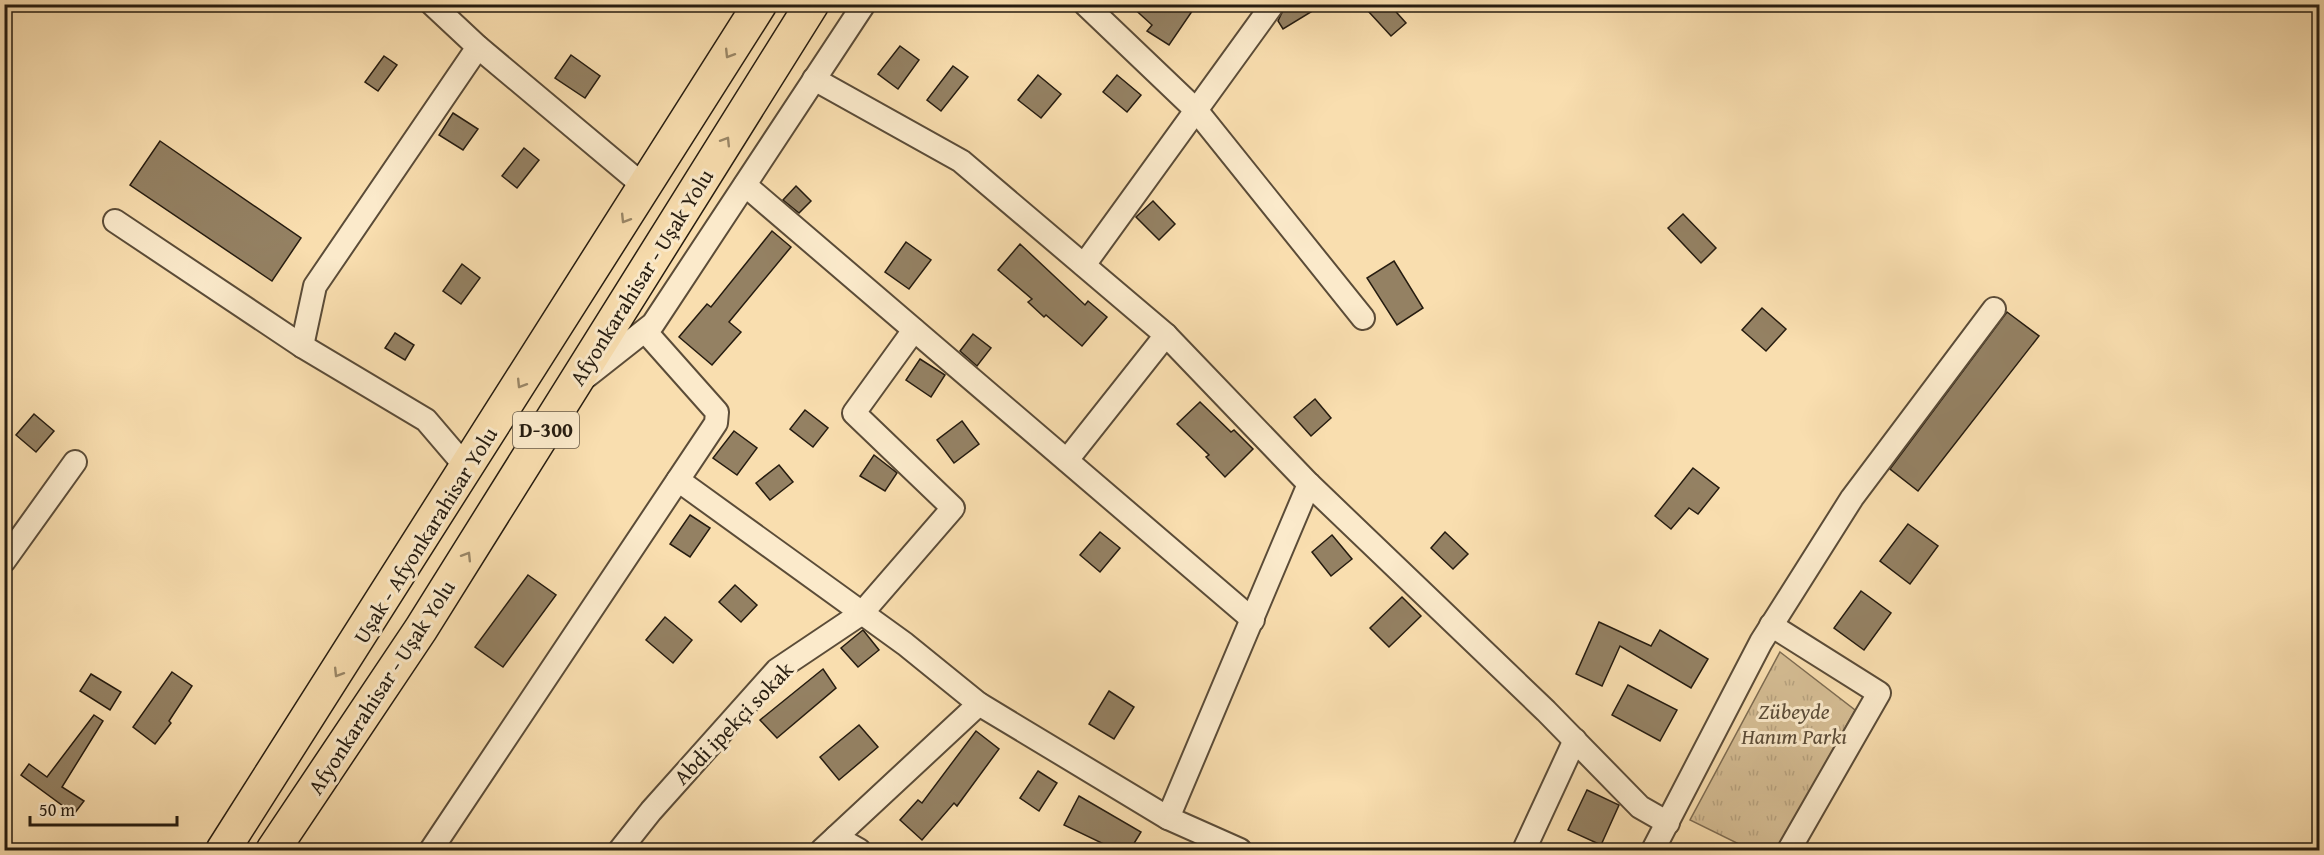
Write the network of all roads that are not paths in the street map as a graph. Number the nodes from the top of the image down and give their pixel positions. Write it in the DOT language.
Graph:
graph roads {
  1 [pos="432,4"];
  2 [pos="760,4"];
  3 [pos="812,4"];
  4 [pos="864,4"];
  5 [pos="1085,4"];
  6 [pos="1273,4"];
  7 [pos="478,47"];
  8 [pos="814,80"];
  9 [pos="1196,110"];
  10 [pos="745,185"];
  11 [pos="645,187"];
  12 [pos="116,221"];
  13 [pos="1084,265"];
  14 [pos="1994,309"];
  15 [pos="1363,318"];
  16 [pos="914,330"];
  17 [pos="645,331"];
  18 [pos="1166,335"];
  19 [pos="302,346"];
  20 [pos="573,387"];
  21 [pos="1067,460"];
  22 [pos="75,462"];
  23 [pos="467,468"];
  24 [pos="678,480"];
  25 [pos="1309,484"];
  26 [pos="4,561"];
  27 [pos="862,613"];
  28 [pos="1253,620"];
  29 [pos="1771,625"];
  30 [pos="979,704"];
  31 [pos="1575,740"];
  32 [pos="1168,818"];
  33 [pos="1668,823"];
  34 [pos="829,844"];
  35 [pos="223,850"];
  36 [pos="273,850"];
  37 [pos="431,850"];
  38 [pos="620,850"];
  39 [pos="859,850"];
  40 [pos="1240,850"];
  41 [pos="1524,850"];
  42 [pos="1653,850"];
  43 [pos="1789,850"];
  1 -- 7 [label="street"];
  2 -- 11 [label="highway, Uşak - Afyonkarahisar Yolu / D-300, one-way"];
  20 -- 3 [label="highway, Afyonkarahisar - Uşak Yolu / D-300, one-way"];
  4 -- 8 [label="street"];
  5 -- 9 [label="street"];
  6 -- 9 [label="street"];
  7 -- 11 [label="street"];
  7 -- 19 [label="street"];
  8 -- 10 [label="street"];
  8 -- 13 [label="street"];
  9 -- 13 [label="street"];
  9 -- 15 [label="street"];
  10 -- 16 [label="street"];
  10 -- 17 [label="street"];
  11 -- 23 [label="highway, Uşak - Afyonkarahisar Yolu / D-300, one-way"];
  12 -- 19 [label="street"];
  13 -- 18 [label="street"];
  14 -- 29 [label="street"];
  16 -- 21 [label="street"];
  16 -- 27 [label="street, Abdi ipekçi sokak"];
  17 -- 20 [label="street"];
  17 -- 24 [label="street"];
  18 -- 21 [label="street"];
  18 -- 25 [label="street"];
  19 -- 23 [label="street"];
  36 -- 20 [label="highway, Afyonkarahisar - Uşak Yolu / D-300, one-way"];
  21 -- 28 [label="street"];
  22 -- 26 [label="street"];
  23 -- 35 [label="highway, Uşak - Afyonkarahisar Yolu / D-300, one-way"];
  24 -- 27 [label="street"];
  24 -- 37 [label="street"];
  25 -- 28 [label="street"];
  25 -- 31 [label="street"];
  27 -- 30 [label="street"];
  27 -- 38 [label="street, Abdi ipekçi sokak"];
  28 -- 32 [label="street"];
  29 -- 33 [label="street"];
  29 -- 43 [label="street"];
  30 -- 32 [label="street"];
  30 -- 34 [label="street"];
  31 -- 33 [label="street"];
  31 -- 41 [label="street"];
  32 -- 40 [label="street"];
  33 -- 42 [label="street"];
  34 -- 39 [label="street"];
}
